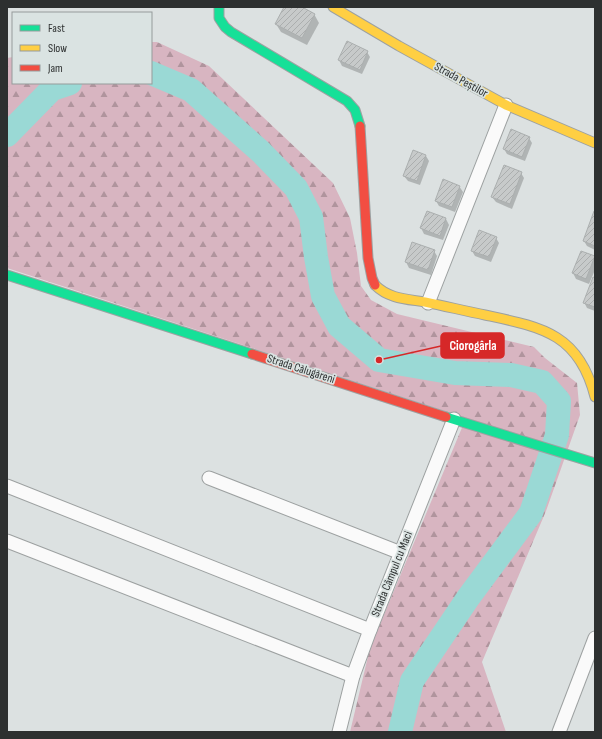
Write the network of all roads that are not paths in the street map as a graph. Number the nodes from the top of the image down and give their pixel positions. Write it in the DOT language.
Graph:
graph roads {
  1 [pos="219,7"];
  2 [pos="334,7"];
  3 [pos="506,104"];
  4 [pos="595,143"];
  5 [pos="7,275"];
  6 [pos="428,302"];
  7 [pos="595,397"];
  8 [pos="454,419"];
  9 [pos="593,461"];
  10 [pos="208,478"];
  11 [pos="7,486"];
  12 [pos="7,541"];
  13 [pos="401,553"];
  14 [pos="370,630"];
  15 [pos="595,638"];
  16 [pos="353,676"];
  17 [pos="339,732"];
  18 [pos="559,732"];
  1 -- 6 [label="street"];
  2 -- 3 [label="street, Strada Peștilor"];
  3 -- 4 [label="street, Strada Peștilor"];
  3 -- 6 [label="street"];
  5 -- 8 [label="street, Strada Călugăreni"];
  6 -- 7 [label="street"];
  8 -- 9 [label="street, Strada Călugăreni"];
  8 -- 13 [label="street, Strada Câmpul cu Maci"];
  10 -- 13 [label="street"];
  11 -- 14 [label="street"];
  12 -- 16 [label="street"];
  13 -- 14 [label="street, Strada Câmpul cu Maci"];
  14 -- 16 [label="street, Strada Câmpul cu Maci"];
  15 -- 18 [label="street"];
  16 -- 17 [label="street, Strada Câmpul cu Maci"];
}
